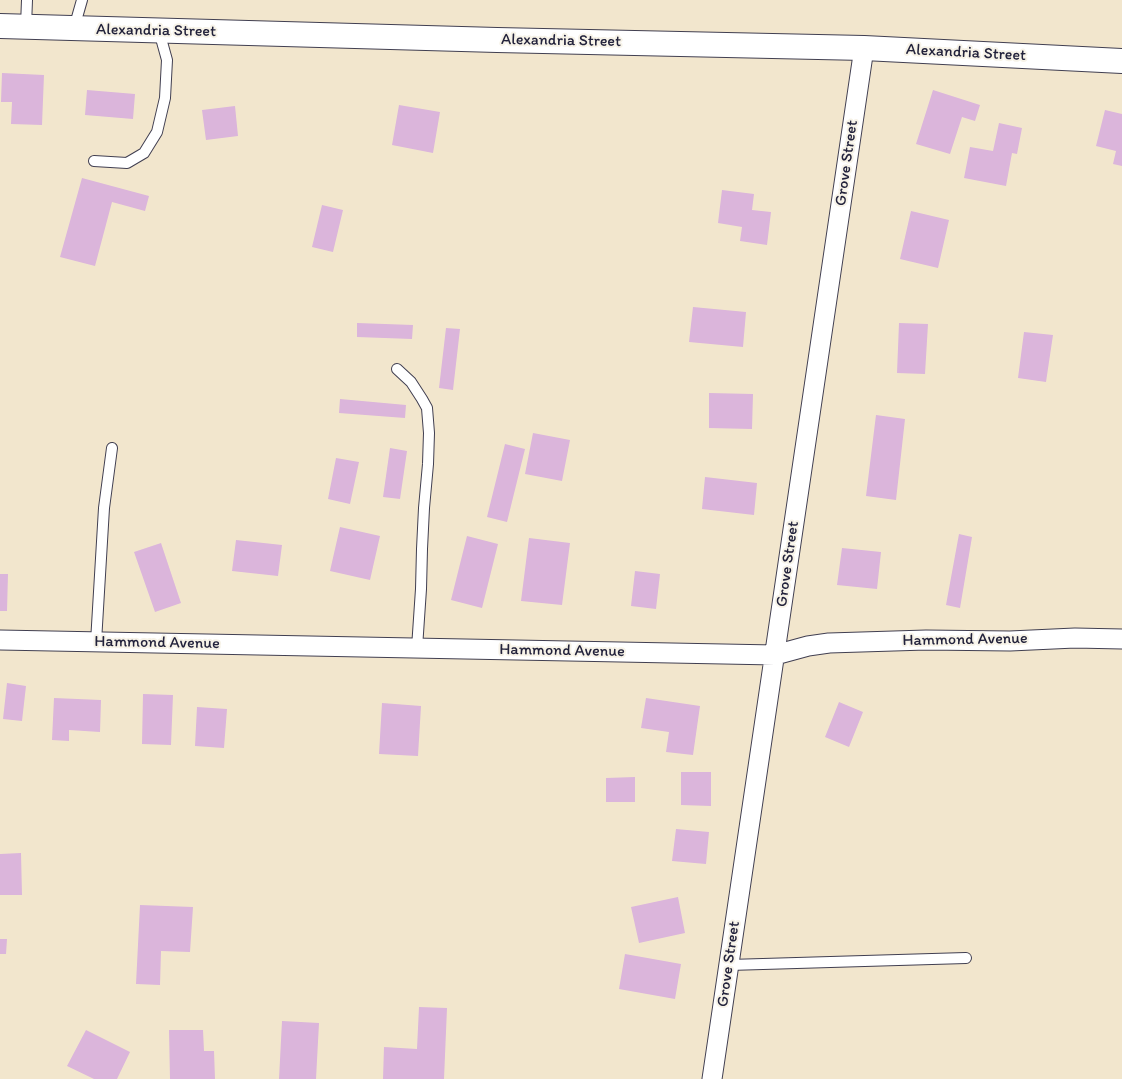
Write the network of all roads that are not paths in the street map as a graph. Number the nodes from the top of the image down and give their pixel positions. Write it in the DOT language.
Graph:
graph roads {
  1 [pos="27,0"];
  2 [pos="82,0"];
  3 [pos="0,26"];
  4 [pos="26,27"];
  5 [pos="74,29"];
  6 [pos="159,31"];
  7 [pos="864,48"];
  8 [pos="1122,61"];
  9 [pos="94,161"];
  10 [pos="397,370"];
  11 [pos="112,448"];
  12 [pos="1122,639"];
  13 [pos="0,640"];
  14 [pos="96,642"];
  15 [pos="417,648"];
  16 [pos="775,654"];
  17 [pos="966,958"];
  18 [pos="729,964"];
  19 [pos="712,1079"];
  1 -- 4 [label="lane"];
  2 -- 5 [label="lane"];
  3 -- 4 [label="street, Alexandria Street"];
  4 -- 5 [label="street, Alexandria Street"];
  5 -- 6 [label="street, Alexandria Street"];
  6 -- 7 [label="street, Alexandria Street"];
  6 -- 9 [label="lane"];
  7 -- 8 [label="street, Alexandria Street"];
  7 -- 16 [label="street, Grove Street"];
  10 -- 15 [label="lane"];
  11 -- 14 [label="lane"];
  12 -- 16 [label="street, Hammond Avenue"];
  13 -- 14 [label="street, Hammond Avenue"];
  14 -- 15 [label="street, Hammond Avenue"];
  15 -- 16 [label="street, Hammond Avenue"];
  16 -- 18 [label="street, Grove Street"];
  17 -- 18 [label="lane"];
  18 -- 19 [label="street, Grove Street"];
}
